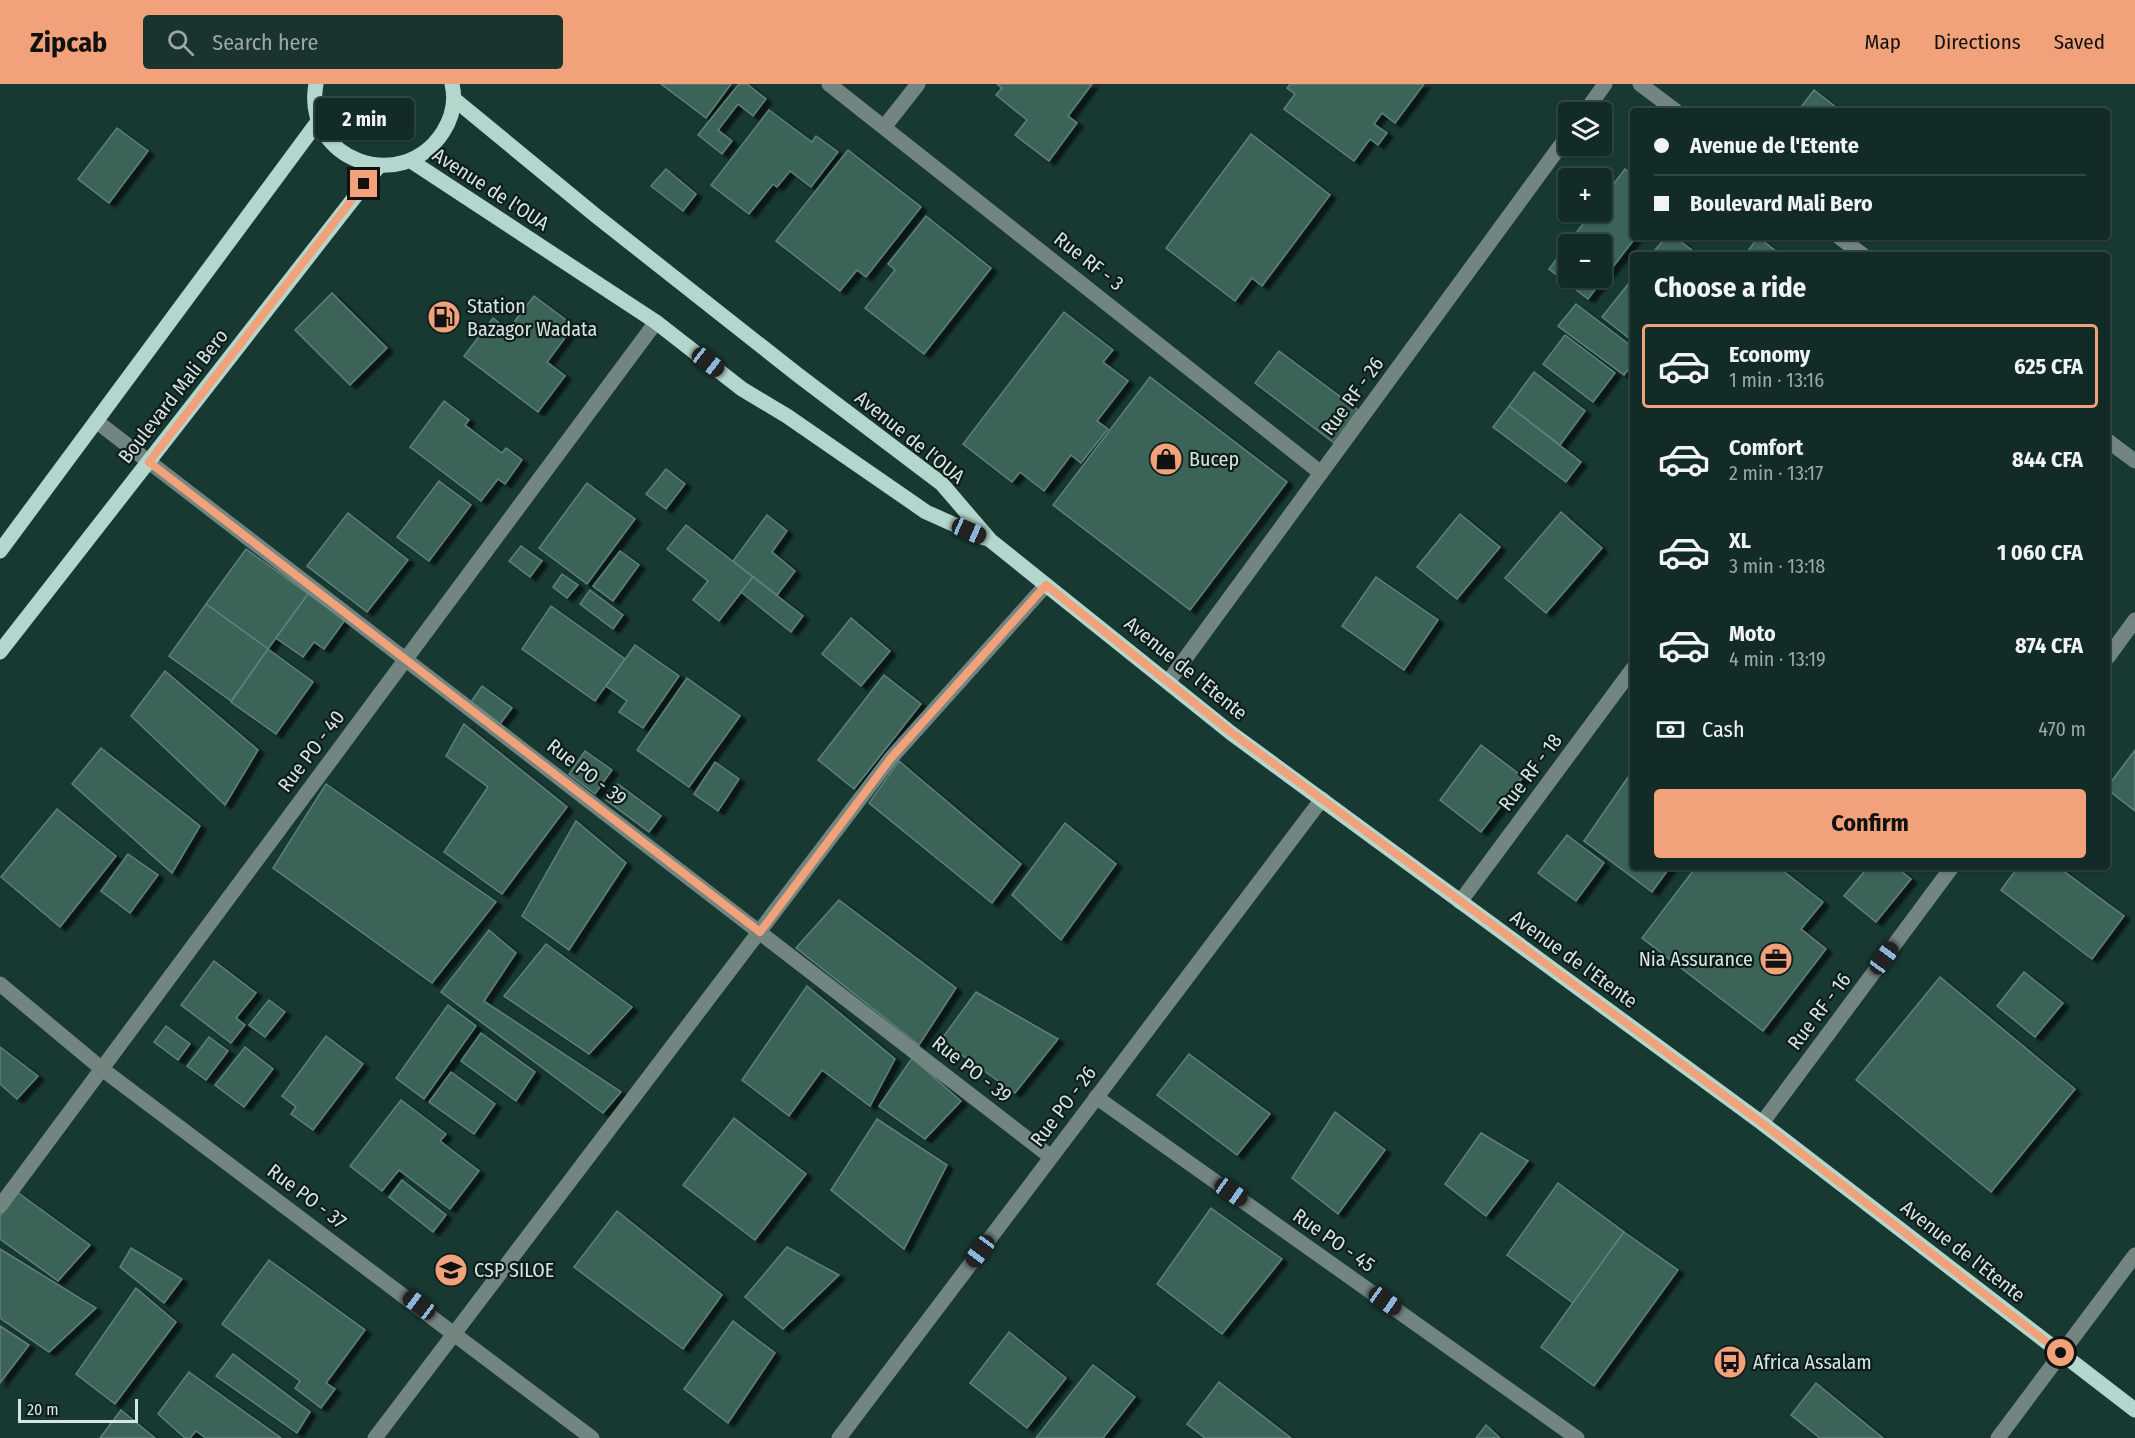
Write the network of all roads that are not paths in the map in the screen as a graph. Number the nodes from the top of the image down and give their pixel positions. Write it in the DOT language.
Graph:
graph roads {
  1 [pos="830,84"];
  2 [pos="918,84"];
  3 [pos="1605,84"];
  4 [pos="1641,84"];
  5 [pos="312,86"];
  6 [pos="453,91"];
  7 [pos="1592,102"];
  8 [pos="1672,108"];
  9 [pos="319,120"];
  10 [pos="885,126"];
  11 [pos="1558,149"];
  12 [pos="411,161"];
  13 [pos="379,166"];
  14 [pos="1843,240"];
  15 [pos="1859,252"];
  16 [pos="656,322"];
  17 [pos="96,421"];
  18 [pos="2110,442"];
  19 [pos="2135,461"];
  20 [pos="149,462"];
  21 [pos="1321,473"];
  22 [pos="990,540"];
  23 [pos="0,551"];
  24 [pos="1046,585"];
  25 [pos="2135,620"];
  26 [pos="0,652"];
  27 [pos="2110,654"];
  28 [pos="405,659"];
  29 [pos="1630,672"];
  30 [pos="1168,682"];
  31 [pos="1322,799"];
  32 [pos="1950,870"];
  33 [pos="1460,902"];
  34 [pos="760,932"];
  35 [pos="0,984"];
  36 [pos="102,1069"];
  37 [pos="1096,1096"];
  38 [pos="1762,1123"];
  39 [pos="1051,1157"];
  40 [pos="0,1206"];
  41 [pos="2135,1255"];
  42 [pos="457,1333"];
  43 [pos="2061,1353"];
  44 [pos="2135,1410"];
  45 [pos="375,1438"];
  46 [pos="592,1438"];
  47 [pos="839,1438"];
  48 [pos="1577,1438"];
  49 [pos="1998,1438"];
  1 -- 10 [label="street, Rue RF - 3"];
  2 -- 10 [label="street"];
  3 -- 7 [label="street"];
  4 -- 8 [label="street"];
  5 -- 9 [label="main road"];
  6 -- 12 [label="main road"];
  6 -- 22 [label="main road, Avenue de l'OUA"];
  9 -- 13 [label="main road"];
  9 -- 17 [label="main road"];
  10 -- 21 [label="street, Rue RF - 3"];
  11 -- 21 [label="street, Rue RF - 26"];
  12 -- 13 [label="main road"];
  12 -- 16 [label="main road, Avenue de l'OUA"];
  13 -- 20 [label="main road, Boulevard Mali Bero"];
  14 -- 15 [label="street"];
  16 -- 22 [label="main road, Avenue de l'OUA"];
  16 -- 28 [label="street, Rue PO - 40"];
  17 -- 20 [label="street, Rue PO - 39"];
  17 -- 23 [label="main road"];
  18 -- 19 [label="street"];
  20 -- 26 [label="main road, Boulevard Mali Bero"];
  20 -- 28 [label="street, Rue PO - 39"];
  21 -- 30 [label="street, Rue RF - 26"];
  22 -- 24 [label="main road, Avenue de l'Etente"];
  24 -- 30 [label="main road, Avenue de l'Etente"];
  24 -- 34 [label="street"];
  25 -- 27 [label="street"];
  28 -- 34 [label="street, Rue PO - 39"];
  28 -- 36 [label="street, Rue PO - 40"];
  29 -- 33 [label="street, Rue RF - 18"];
  30 -- 31 [label="main road, Avenue de l'Etente"];
  31 -- 33 [label="main road, Avenue de l'Etente"];
  31 -- 37 [label="street, Rue PO - 26"];
  32 -- 38 [label="street, Rue RF - 16"];
  33 -- 38 [label="main road, Avenue de l'Etente"];
  34 -- 39 [label="street, Rue PO - 39"];
  34 -- 42 [label="street"];
  35 -- 36 [label="street, Rue PO - 37"];
  36 -- 40 [label="street, Rue PO - 40"];
  36 -- 42 [label="street, Rue PO - 37"];
  37 -- 39 [label="street, Rue PO - 26"];
  37 -- 48 [label="street, Rue PO - 45"];
  38 -- 43 [label="main road, Avenue de l'Etente"];
  39 -- 47 [label="street, Rue PO - 26"];
  41 -- 43 [label="street"];
  42 -- 45 [label="street"];
  42 -- 46 [label="street, Rue PO - 37"];
  43 -- 44 [label="main road, Avenue de l'Etente"];
  43 -- 49 [label="street"];
}
